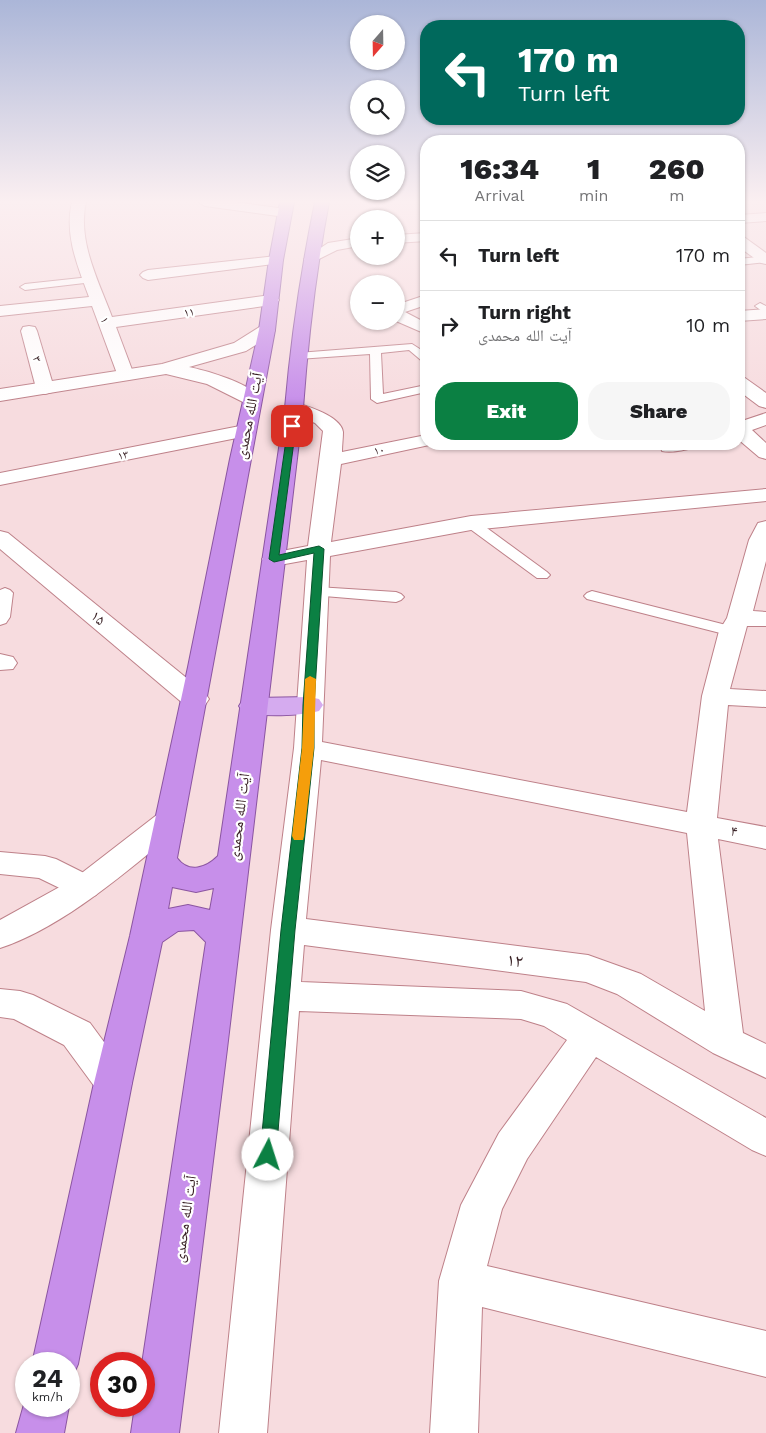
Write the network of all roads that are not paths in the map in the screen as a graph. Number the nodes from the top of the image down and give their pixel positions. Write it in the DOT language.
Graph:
graph roads {
  1 [pos="87,269"];
  2 [pos="200,269"];
  3 [pos="275,269"];
  4 [pos="310,269"];
  5 [pos="148,275"];
  6 [pos="90,280"];
  7 [pos="25,287"];
  8 [pos="271,300"];
  9 [pos="98,302"];
  10 [pos="420,302"];
  11 [pos="405,307"];
  12 [pos="764,310"];
  13 [pos="0,311"];
  14 [pos="745,315"];
  15 [pos="405,318"];
  16 [pos="106,324"];
  17 [pos="420,326"];
  18 [pos="267,330"];
  19 [pos="29,331"];
  20 [pos="375,350"];
  21 [pos="420,354"];
  22 [pos="298,356"];
  23 [pos="164,369"];
  24 [pos="125,375"];
  25 [pos="745,387"];
  26 [pos="46,388"];
  27 [pos="420,390"];
  28 [pos="0,395"];
  29 [pos="252,399"];
  30 [pos="766,402"];
  31 [pos="294,408"];
  32 [pos="766,419"];
  33 [pos="745,426"];
  34 [pos="246,432"];
  35 [pos="745,438"];
  36 [pos="420,442"];
  37 [pos="766,453"];
  38 [pos="331,460"];
  39 [pos="0,479"];
  40 [pos="766,496"];
  41 [pos="471,523"];
  42 [pos="764,536"];
  43 [pos="4,544"];
  44 [pos="319,549"];
  45 [pos="274,559"];
  46 [pos="542,575"];
  47 [pos="316,592"];
  48 [pos="5,593"];
  49 [pos="592,596"];
  50 [pos="396,597"];
  51 [pos="0,620"];
  52 [pos="746,623"];
  53 [pos="715,696"];
  54 [pos="194,699"];
  55 [pos="766,699"];
  56 [pos="308,705"];
  57 [pos="253,706"];
  58 [pos="308,748"];
  59 [pos="169,821"];
  60 [pos="701,824"];
  61 [pos="766,838"];
  62 [pos="234,858"];
  63 [pos="161,859"];
  64 [pos="0,863"];
  65 [pos="85,887"];
  66 [pos="288,930"];
  67 [pos="0,935"];
  68 [pos="147,936"];
  69 [pos="222,941"];
  70 [pos="282,996"];
  71 [pos="0,1002"];
  72 [pos="591,1035"];
  73 [pos="726,1042"];
  74 [pos="766,1062"];
  75 [pos="113,1083"];
  76 [pos="766,1138"];
  77 [pos="460,1281"];
  78 [pos="57,1352"];
  79 [pos="766,1354"];
  80 [pos="44,1417"];
  81 [pos="40,1433"];
  82 [pos="155,1433"];
  83 [pos="243,1433"];
  84 [pos="454,1433"];
  1 -- 6 [label="street"];
  2 -- 5 [label="street"];
  3 -- 8 [label="highway, آیت الله محمدی"];
  4 -- 22 [label="highway, آیت الله محمدی"];
  6 -- 7 [label="lane"];
  6 -- 9 [label="street"];
  8 -- 16 [label="street, ۱۱"];
  8 -- 18 [label="highway, آیت الله محمدی"];
  9 -- 13 [label="street, ۱"];
  9 -- 16 [label="street, ۱"];
  10 -- 11 [label="street"];
  12 -- 14 [label="street"];
  15 -- 17 [label="street"];
  16 -- 24 [label="street, ۱"];
  18 -- 23 [label="street"];
  18 -- 29 [label="highway, آیت الله محمدی"];
  19 -- 26 [label="street, ۳"];
  20 -- 21 [label="lane"];
  20 -- 22 [label="lane"];
  20 -- 27 [label="lane"];
  22 -- 31 [label="highway, آیت الله محمدی"];
  23 -- 24 [label="street"];
  23 -- 29 [label="street"];
  24 -- 26 [label="street"];
  25 -- 30 [label="street"];
  26 -- 28 [label="street"];
  29 -- 34 [label="highway, آیت الله محمدی"];
  31 -- 38 [label="street"];
  31 -- 45 [label="highway, آیت الله محمدی"];
  32 -- 33 [label="street"];
  34 -- 39 [label="street, ۱۳"];
  34 -- 54 [label="highway, آیت الله محمدی"];
  35 -- 37 [label="street"];
  36 -- 38 [label="street, ۱۰"];
  38 -- 44 [label="street"];
  40 -- 41 [label="street"];
  41 -- 44 [label="street"];
  41 -- 46 [label="lane"];
  42 -- 52 [label="street"];
  43 -- 54 [label="street, ۱۵"];
  44 -- 45 [label="street"];
  44 -- 47 [label="street"];
  45 -- 57 [label="highway, آیت الله محمدی"];
  47 -- 50 [label="lane"];
  47 -- 56 [label="street"];
  48 -- 51 [label="lane"];
  49 -- 52 [label="lane"];
  52 -- 53 [label="street"];
  53 -- 55 [label="street"];
  53 -- 60 [label="street"];
  54 -- 59 [label="highway, آیت الله محمدی"];
  56 -- 57 [label="main road"];
  56 -- 58 [label="street"];
  57 -- 62 [label="highway, آیت الله محمدی"];
  58 -- 60 [label="street, ۴"];
  58 -- 66 [label="street"];
  59 -- 63 [label="highway, آیت الله محمدی"];
  59 -- 65 [label="street"];
  60 -- 61 [label="street, ۴"];
  60 -- 73 [label="street"];
  62 -- 63 [label="highway"];
  62 -- 69 [label="highway, آیت الله محمدی"];
  63 -- 68 [label="highway, آیت الله محمدی"];
  64 -- 65 [label="street"];
  65 -- 67 [label="street"];
  66 -- 70 [label="street"];
  66 -- 73 [label="street, ۱۲"];
  68 -- 69 [label="highway"];
  68 -- 75 [label="highway, آیت الله محمدی"];
  69 -- 82 [label="highway, آیت الله محمدی"];
  70 -- 72 [label="street"];
  70 -- 83 [label="street"];
  71 -- 75 [label="street"];
  72 -- 76 [label="street"];
  72 -- 77 [label="street"];
  73 -- 74 [label="street, ۱۲"];
  75 -- 78 [label="highway, آیت الله محمدی"];
  77 -- 79 [label="street"];
  77 -- 84 [label="street"];
  80 -- 81 [label="highway"];
}
